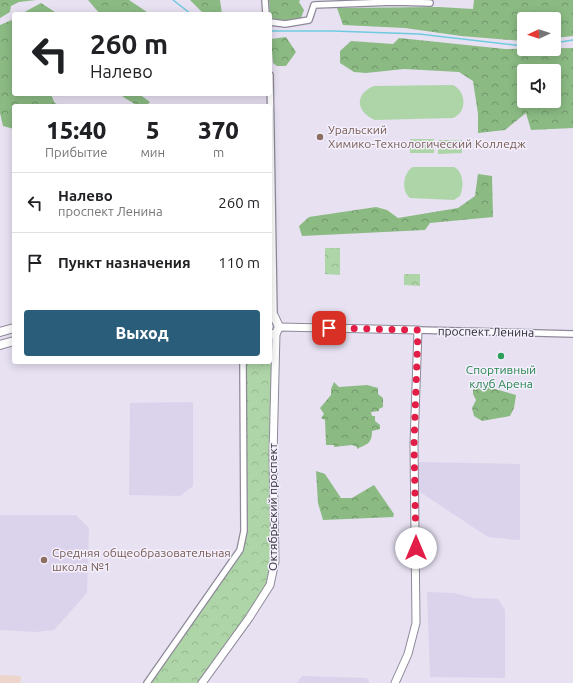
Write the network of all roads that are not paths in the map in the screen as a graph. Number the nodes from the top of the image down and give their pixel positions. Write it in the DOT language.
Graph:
graph roads {
  1 [pos="265,0"];
  2 [pos="430,3"];
  3 [pos="266,12"];
  4 [pos="272,22"];
  5 [pos="272,316"];
  6 [pos="12,329"];
  7 [pos="418,330"];
  8 [pos="0,332"];
  9 [pos="275,332"];
  10 [pos="573,334"];
  11 [pos="12,342"];
  12 [pos="0,345"];
  13 [pos="243,364"];
  14 [pos="147,683"];
  15 [pos="202,683"];
  16 [pos="395,683"];
  1 -- 3 [label="street"];
  2 -- 4 [label="street"];
  5 -- 9 [label="main road"];
  6 -- 8 [label="main road"];
  7 -- 9 [label="street, проспект Ленина"];
  7 -- 10 [label="street, проспект Ленина"];
  7 -- 16 [label="street"];
  9 -- 15 [label="street, Октябрьский проспект"];
  11 -- 12 [label="main road"];
  13 -- 14 [label="street"];
}
